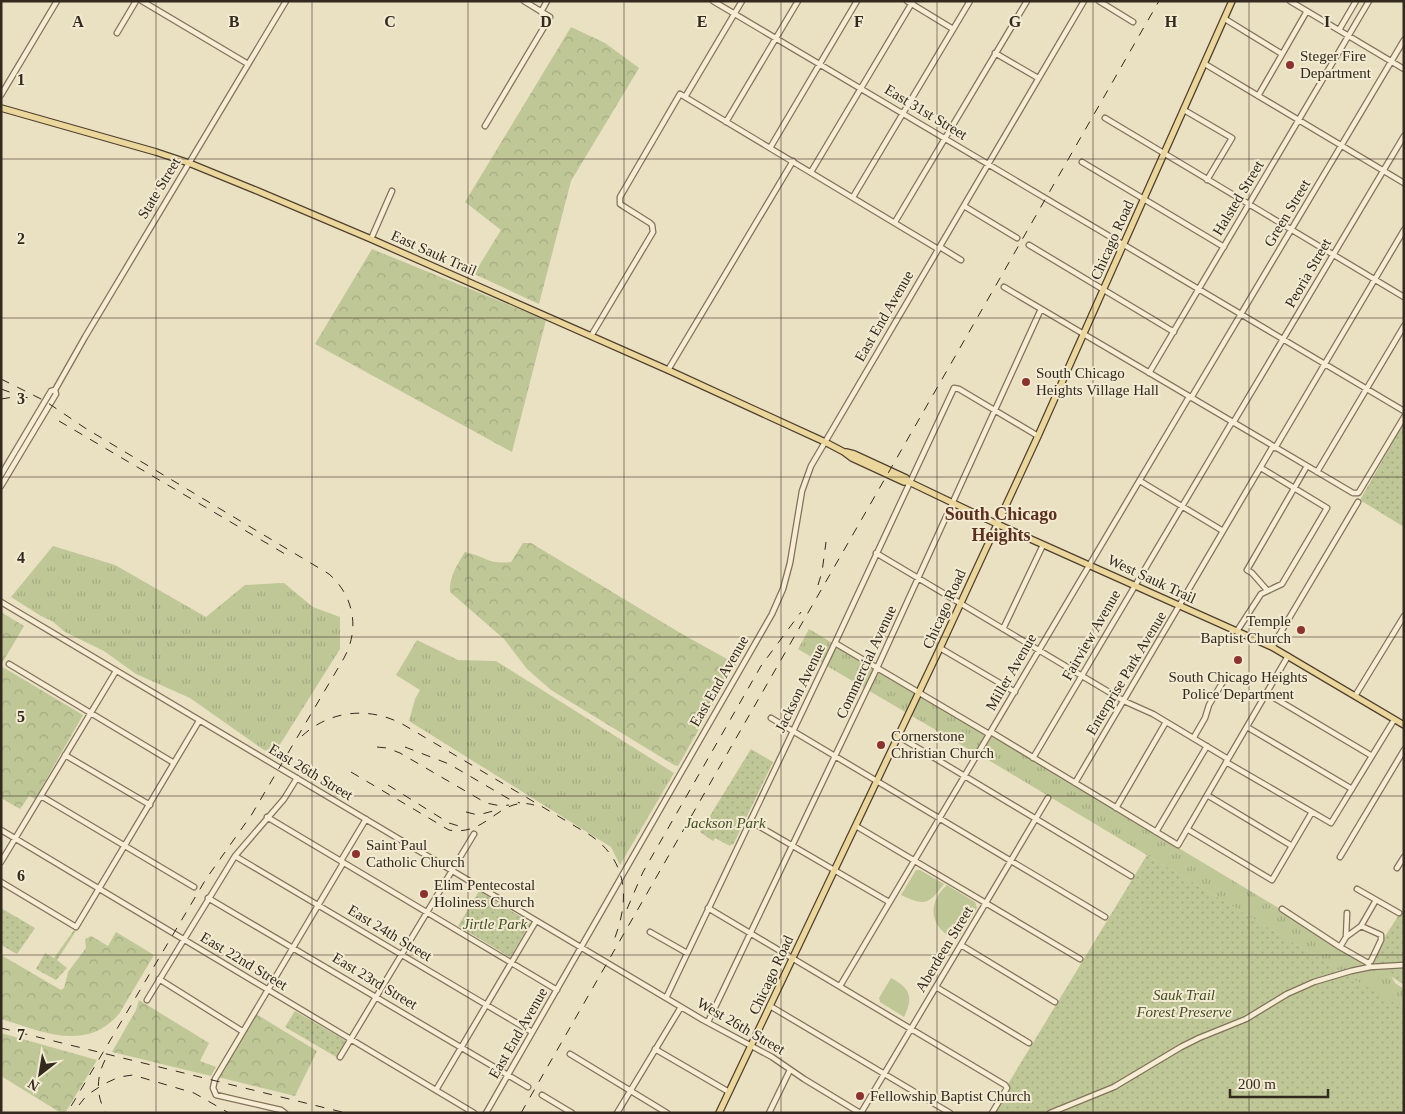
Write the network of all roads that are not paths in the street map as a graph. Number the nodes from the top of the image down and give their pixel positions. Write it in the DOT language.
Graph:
graph roads {
  1 [pos="57,1"];
  2 [pos="136,1"];
  3 [pos="142,1"];
  4 [pos="286,1"];
  5 [pos="524,1"];
  6 [pos="547,1"];
  7 [pos="713,1"];
  8 [pos="742,1"];
  9 [pos="798,1"];
  10 [pos="857,1"];
  11 [pos="970,1"];
  12 [pos="1027,1"];
  13 [pos="1084,1"];
  14 [pos="1099,1"];
  15 [pos="1232,1"];
  16 [pos="1290,1"];
  17 [pos="1356,1"];
  18 [pos="1369,1"];
  19 [pos="911,2"];
  20 [pos="1298,3"];
  21 [pos="541,12"];
  22 [pos="1307,12"];
  23 [pos="735,13"];
  24 [pos="1225,19"];
  25 [pos="1133,22"];
  26 [pos="953,28"];
  27 [pos="1339,30"];
  28 [pos="117,33"];
  29 [pos="1349,36"];
  30 [pos="776,38"];
  31 [pos="1404,40"];
  32 [pos="995,54"];
  33 [pos="1282,54"];
  34 [pos="1391,62"];
  35 [pos="820,63"];
  36 [pos="248,64"];
  37 [pos="1205,64"];
  38 [pos="1404,69"];
  39 [pos="1038,78"];
  40 [pos="861,88"];
  41 [pos="1,95"];
  42 [pos="683,96"];
  43 [pos="1258,96"];
  44 [pos="1,108"];
  45 [pos="1184,110"];
  46 [pos="903,113"];
  47 [pos="1105,118"];
  48 [pos="1299,120"];
  49 [pos="726,122"];
  50 [pos="485,126"];
  51 [pos="1404,136"];
  52 [pos="945,138"];
  53 [pos="1341,146"];
  54 [pos="770,148"];
  55 [pos="1164,155"];
  56 [pos="793,161"];
  57 [pos="1082,162"];
  58 [pos="189,163"];
  59 [pos="989,164"];
  60 [pos="1383,171"];
  61 [pos="811,172"];
  62 [pos="1207,180"];
  63 [pos="1404,183"];
  64 [pos="392,191"];
  65 [pos="853,197"];
  66 [pos="1144,199"];
  67 [pos="1248,205"];
  68 [pos="964,206"];
  69 [pos="895,222"];
  70 [pos="1291,230"];
  71 [pos="1404,230"];
  72 [pos="1017,238"];
  73 [pos="371,239"];
  74 [pos="1029,245"];
  75 [pos="1124,245"];
  76 [pos="1224,247"];
  77 [pos="939,248"];
  78 [pos="1333,254"];
  79 [pos="961,260"];
  80 [pos="1374,279"];
  81 [pos="1004,287"];
  82 [pos="1199,289"];
  83 [pos="1104,290"];
  84 [pos="1404,297"];
  85 [pos="1041,309"];
  86 [pos="1241,314"];
  87 [pos="1404,326"];
  88 [pos="1174,332"];
  89 [pos="1084,334"];
  90 [pos="591,336"];
  91 [pos="1283,339"];
  92 [pos="1325,364"];
  93 [pos="668,370"];
  94 [pos="1149,373"];
  95 [pos="1367,389"];
  96 [pos="55,390"];
  97 [pos="1190,397"];
  98 [pos="1404,410"];
  99 [pos="996,411"];
  100 [pos="1404,417"];
  101 [pos="1232,422"];
  102 [pos="1038,436"];
  103 [pos="825,442"];
  104 [pos="1274,447"];
  105 [pos="1307,466"];
  106 [pos="1260,468"];
  107 [pos="1317,472"];
  108 [pos="889,473"];
  109 [pos="1,475"];
  110 [pos="1140,481"];
  111 [pos="909,482"];
  112 [pos="1,486"];
  113 [pos="1294,488"];
  114 [pos="1358,502"];
  115 [pos="952,503"];
  116 [pos="1181,506"];
  117 [pos="997,524"];
  118 [pos="1223,531"];
  119 [pos="1043,544"];
  120 [pos="876,553"];
  121 [pos="1090,565"];
  122 [pos="918,578"];
  123 [pos="1135,585"];
  124 [pos="1267,590"];
  125 [pos="1,602"];
  126 [pos="960,603"];
  127 [pos="1180,606"];
  128 [pos="1404,616"];
  129 [pos="1003,629"];
  130 [pos="1237,632"];
  131 [pos="836,643"];
  132 [pos="1272,647"];
  133 [pos="940,648"];
  134 [pos="1039,650"];
  135 [pos="1288,656"];
  136 [pos="9,664"];
  137 [pos="877,668"];
  138 [pos="116,671"];
  139 [pos="1227,675"];
  140 [pos="1082,676"];
  141 [pos="920,692"];
  142 [pos="1015,692"];
  143 [pos="1266,694"];
  144 [pos="1355,696"];
  145 [pos="1124,701"];
  146 [pos="91,714"];
  147 [pos="771,718"];
  148 [pos="1394,720"];
  149 [pos="199,721"];
  150 [pos="1166,722"];
  151 [pos="1404,725"];
  152 [pos="1247,727"];
  153 [pos="793,732"];
  154 [pos="990,733"];
  155 [pos="898,736"];
  156 [pos="1194,738"];
  157 [pos="1207,746"];
  158 [pos="1404,750"];
  159 [pos="65,755"];
  160 [pos="835,756"];
  161 [pos="1372,756"];
  162 [pos="1033,758"];
  163 [pos="1227,760"];
  164 [pos="174,763"];
  165 [pos="965,775"];
  166 [pos="297,778"];
  167 [pos="877,781"];
  168 [pos="1075,783"];
  169 [pos="1352,789"];
  170 [pos="1207,795"];
  171 [pos="40,796"];
  172 [pos="1048,798"];
  173 [pos="150,805"];
  174 [pos="1116,808"];
  175 [pos="1312,812"];
  176 [pos="267,817"];
  177 [pos="939,818"];
  178 [pos="366,819"];
  179 [pos="1036,819"];
  180 [pos="750,821"];
  181 [pos="856,826"];
  182 [pos="1187,829"];
  183 [pos="1,830"];
  184 [pos="1156,832"];
  185 [pos="474,834"];
  186 [pos="15,839"];
  187 [pos="792,845"];
  188 [pos="1292,846"];
  189 [pos="125,847"];
  190 [pos="235,856"];
  191 [pos="1340,857"];
  192 [pos="1404,857"];
  193 [pos="914,861"];
  194 [pos="1011,861"];
  195 [pos="1,862"];
  196 [pos="342,862"];
  197 [pos="1397,868"];
  198 [pos="835,870"];
  199 [pos="452,871"];
  200 [pos="1131,876"];
  201 [pos="1,882"];
  202 [pos="194,887"];
  203 [pos="100,889"];
  204 [pos="1357,889"];
  205 [pos="208,898"];
  206 [pos="1376,900"];
  207 [pos="889,902"];
  208 [pos="986,903"];
  209 [pos="318,905"];
  210 [pos="708,908"];
  211 [pos="1282,909"];
  212 [pos="427,912"];
  213 [pos="1347,913"];
  214 [pos="1399,913"];
  215 [pos="1105,917"];
  216 [pos="536,921"];
  217 [pos="1361,926"];
  218 [pos="650,932"];
  219 [pos="751,934"];
  220 [pos="1346,938"];
  221 [pos="184,939"];
  222 [pos="961,945"];
  223 [pos="293,946"];
  224 [pos="581,947"];
  225 [pos="1340,947"];
  226 [pos="687,953"];
  227 [pos="402,954"];
  228 [pos="793,958"];
  229 [pos="1080,960"];
  230 [pos="511,963"];
  231 [pos="608,964"];
  232 [pos="1369,965"];
  233 [pos="1404,965"];
  234 [pos="159,979"];
  235 [pos="840,986"];
  236 [pos="936,987"];
  237 [pos="268,989"];
  238 [pos="557,990"];
  239 [pos="376,996"];
  240 [pos="666,998"];
  241 [pos="147,1000"];
  242 [pos="1056,1002"];
  243 [pos="487,1005"];
  244 [pos="770,1006"];
  245 [pos="681,1007"];
  246 [pos="708,1022"];
  247 [pos="910,1029"];
  248 [pos="242,1031"];
  249 [pos="532,1032"];
  250 [pos="351,1039"];
  251 [pos="1029,1043"];
  252 [pos="752,1046"];
  253 [pos="462,1047"];
  254 [pos="655,1049"];
  255 [pos="570,1054"];
  256 [pos="340,1057"];
  257 [pos="790,1070"];
  258 [pos="884,1074"];
  259 [pos="508,1075"];
  260 [pos="528,1087"];
  261 [pos="436,1090"];
  262 [pos="630,1090"];
  263 [pos="729,1092"];
  264 [pos="542,1095"];
  265 [pos="285,1113"];
  266 [pos="474,1113"];
  267 [pos="486,1113"];
  268 [pos="572,1113"];
  269 [pos="617,1113"];
  270 [pos="667,1113"];
  271 [pos="720,1113"];
  272 [pos="769,1113"];
  273 [pos="860,1113"];
  274 [pos="950,1113"];
  275 [pos="992,1113"];
  276 [pos="1050,1113"];
  1 -- 41 [label="street"];
  2 -- 28 [label="street"];
  3 -- 36 [label="street"];
  4 -- 36 [label="street, State Street"];
  5 -- 21 [label="street"];
  6 -- 21 [label="street"];
  7 -- 23 [label="street, East 31st Street"];
  8 -- 23 [label="street"];
  9 -- 30 [label="street"];
  10 -- 35 [label="street"];
  11 -- 26 [label="street"];
  12 -- 32 [label="street"];
  13 -- 39 [label="street, East End Avenue"];
  14 -- 25 [label="street"];
  15 -- 24 [label="main road, Chicago Road"];
  16 -- 20 [label="street"];
  17 -- 27 [label="street"];
  18 -- 29 [label="street, Halsted Street"];
  19 -- 26 [label="street"];
  19 -- 40 [label="street"];
  20 -- 22 [label="street"];
  21 -- 50 [label="street"];
  22 -- 27 [label="street"];
  22 -- 33 [label="street"];
  23 -- 30 [label="street, East 31st Street"];
  23 -- 42 [label="street"];
  24 -- 33 [label="street"];
  24 -- 37 [label="main road, Chicago Road"];
  26 -- 46 [label="street"];
  27 -- 29 [label="street"];
  29 -- 34 [label="street"];
  29 -- 48 [label="street, Halsted Street"];
  30 -- 35 [label="street, East 31st Street"];
  30 -- 49 [label="street"];
  31 -- 34 [label="street, Green Street"];
  32 -- 39 [label="street"];
  32 -- 52 [label="street"];
  33 -- 43 [label="street"];
  34 -- 38 [label="street"];
  34 -- 53 [label="street, Green Street"];
  35 -- 40 [label="street, East 31st Street"];
  35 -- 54 [label="street"];
  36 -- 58 [label="street, State Street"];
  37 -- 43 [label="street"];
  37 -- 45 [label="main road, Chicago Road"];
  39 -- 59 [label="street, East End Avenue"];
  40 -- 46 [label="street, East 31st Street"];
  40 -- 61 [label="street"];
  42 -- 49 [label="street"];
  42 -- 90 [label="street"];
  43 -- 48 [label="street"];
  44 -- 58 [label="main road, East Sauk Trail"];
  45 -- 55 [label="main road, Chicago Road"];
  45 -- 62 [label="street"];
  46 -- 52 [label="street, East 31st Street"];
  46 -- 65 [label="street"];
  47 -- 55 [label="street"];
  48 -- 53 [label="street"];
  48 -- 67 [label="street, Halsted Street"];
  49 -- 54 [label="street"];
  51 -- 60 [label="street, Peoria Street"];
  52 -- 59 [label="street, East 31st Street"];
  52 -- 69 [label="street"];
  53 -- 60 [label="street"];
  53 -- 70 [label="street, Green Street"];
  54 -- 56 [label="street"];
  55 -- 62 [label="street"];
  55 -- 66 [label="main road, Chicago Road"];
  56 -- 61 [label="street"];
  56 -- 93 [label="street"];
  57 -- 66 [label="street"];
  58 -- 73 [label="main road, East Sauk Trail"];
  58 -- 96 [label="street, State Street"];
  59 -- 68 [label="street, East End Avenue"];
  59 -- 75 [label="street, East 31st Street"];
  60 -- 63 [label="street"];
  60 -- 78 [label="street, Peoria Street"];
  61 -- 65 [label="street"];
  62 -- 67 [label="street"];
  64 -- 73 [label="street"];
  65 -- 69 [label="street"];
  66 -- 75 [label="main road, Chicago Road"];
  66 -- 76 [label="street"];
  67 -- 70 [label="street"];
  67 -- 76 [label="street, Halsted Street"];
  68 -- 72 [label="street"];
  68 -- 77 [label="street, East End Avenue"];
  69 -- 77 [label="street"];
  70 -- 78 [label="street"];
  70 -- 86 [label="street, Green Street"];
  71 -- 80 [label="street, Enterprise Park Avenue"];
  73 -- 90 [label="main road, East Sauk Trail"];
  74 -- 83 [label="street"];
  75 -- 82 [label="street, East 31st Street"];
  75 -- 83 [label="main road, Chicago Road"];
  76 -- 82 [label="street, Halsted Street"];
  77 -- 79 [label="street"];
  77 -- 103 [label="street, East End Avenue"];
  78 -- 80 [label="street"];
  78 -- 91 [label="street, Peoria Street"];
  80 -- 84 [label="street"];
  80 -- 92 [label="street, Enterprise Park Avenue"];
  81 -- 85 [label="street"];
  82 -- 86 [label="street, East 31st Street"];
  82 -- 88 [label="street, Halsted Street"];
  83 -- 88 [label="street"];
  83 -- 89 [label="main road, Chicago Road"];
  85 -- 89 [label="street"];
  85 -- 99 [label="street, Commercial Avenue"];
  86 -- 91 [label="street, East 31st Street"];
  86 -- 97 [label="street, Green Street"];
  87 -- 95 [label="street"];
  88 -- 94 [label="street, Halsted Street"];
  89 -- 94 [label="street"];
  89 -- 102 [label="main road, Chicago Road"];
  90 -- 93 [label="main road, East Sauk Trail"];
  91 -- 92 [label="street, East 31st Street"];
  91 -- 101 [label="street, Peoria Street"];
  92 -- 95 [label="street, East 31st Street"];
  92 -- 104 [label="street, Enterprise Park Avenue"];
  93 -- 103 [label="main road, East Sauk Trail"];
  94 -- 97 [label="street"];
  95 -- 98 [label="street, East 31st Street"];
  95 -- 107 [label="street"];
  96 -- 109 [label="street, State Street"];
  96 -- 112 [label="street, State Street"];
  97 -- 101 [label="street"];
  97 -- 110 [label="street, Miller Avenue"];
  99 -- 102 [label="street"];
  99 -- 111 [label="street, Jackson Avenue"];
  99 -- 115 [label="street, Commercial Avenue"];
  100 -- 107 [label="street"];
  101 -- 104 [label="street"];
  101 -- 116 [label="street, Fairview Avenue"];
  102 -- 117 [label="main road, Chicago Road"];
  103 -- 108 [label="main road, East Sauk Trail"];
  103 -- 224 [label="street, East End Avenue"];
  104 -- 105 [label="street"];
  104 -- 106 [label="street, Enterprise Park Avenue"];
  105 -- 107 [label="street"];
  105 -- 113 [label="street"];
  106 -- 113 [label="street"];
  106 -- 118 [label="street, Enterprise Park Avenue"];
  108 -- 111 [label="main road, West Sauk Trail"];
  110 -- 116 [label="street"];
  110 -- 121 [label="street, Miller Avenue"];
  111 -- 115 [label="main road, West Sauk Trail"];
  111 -- 120 [label="street, Jackson Avenue"];
  113 -- 124 [label="street"];
  113 -- 124 [label="street"];
  114 -- 132 [label="street"];
  115 -- 117 [label="main road, West Sauk Trail"];
  115 -- 122 [label="street, Commercial Avenue"];
  116 -- 118 [label="street"];
  116 -- 123 [label="street, Fairview Avenue"];
  117 -- 119 [label="main road, West Sauk Trail"];
  117 -- 126 [label="main road, Chicago Road"];
  118 -- 127 [label="street, Enterprise Park Avenue"];
  119 -- 121 [label="main road, West Sauk Trail"];
  119 -- 129 [label="street"];
  120 -- 122 [label="street"];
  120 -- 131 [label="street, Jackson Avenue"];
  121 -- 123 [label="main road, West Sauk Trail"];
  121 -- 134 [label="street, Miller Avenue"];
  122 -- 126 [label="street"];
  122 -- 137 [label="street, Commercial Avenue"];
  123 -- 127 [label="main road, West Sauk Trail"];
  123 -- 140 [label="street, Fairview Avenue"];
  124 -- 130 [label="street"];
  125 -- 138 [label="street, East 26th Street"];
  126 -- 129 [label="street"];
  126 -- 133 [label="main road, Chicago Road"];
  127 -- 130 [label="main road, West Sauk Trail"];
  127 -- 145 [label="street, Enterprise Park Avenue"];
  128 -- 144 [label="street"];
  129 -- 134 [label="street"];
  130 -- 132 [label="main road, West Sauk Trail"];
  131 -- 137 [label="street"];
  131 -- 153 [label="street, Jackson Avenue"];
  132 -- 135 [label="main road, West Sauk Trail"];
  133 -- 141 [label="main road, Chicago Road"];
  133 -- 142 [label="street"];
  134 -- 140 [label="street"];
  134 -- 142 [label="street, Miller Avenue"];
  135 -- 143 [label="street"];
  135 -- 144 [label="main road, West Sauk Trail"];
  136 -- 146 [label="street"];
  137 -- 141 [label="street"];
  137 -- 160 [label="street, Commercial Avenue"];
  138 -- 146 [label="street"];
  138 -- 149 [label="street, East 26th Street"];
  139 -- 156 [label="street"];
  140 -- 145 [label="street"];
  140 -- 162 [label="street, Fairview Avenue"];
  141 -- 154 [label="street"];
  141 -- 155 [label="main road, Chicago Road"];
  142 -- 154 [label="street, Miller Avenue"];
  143 -- 152 [label="street"];
  143 -- 161 [label="street"];
  144 -- 148 [label="main road, West Sauk Trail"];
  145 -- 150 [label="street"];
  145 -- 168 [label="street, Enterprise Park Avenue"];
  146 -- 159 [label="street"];
  146 -- 164 [label="street"];
  147 -- 153 [label="street"];
  148 -- 151 [label="main road, West Sauk Trail"];
  148 -- 161 [label="street"];
  149 -- 164 [label="street"];
  149 -- 166 [label="street, East 26th Street"];
  150 -- 156 [label="street"];
  150 -- 174 [label="street"];
  152 -- 163 [label="street"];
  152 -- 169 [label="street"];
  153 -- 160 [label="street"];
  153 -- 180 [label="street, Jackson Avenue"];
  154 -- 162 [label="street"];
  154 -- 165 [label="street, Miller Avenue"];
  155 -- 165 [label="street"];
  155 -- 167 [label="main road, Chicago Road"];
  156 -- 157 [label="street"];
  157 -- 163 [label="street"];
  157 -- 184 [label="street"];
  158 -- 191 [label="street"];
  159 -- 171 [label="street"];
  159 -- 173 [label="street"];
  160 -- 167 [label="street"];
  160 -- 187 [label="street, Commercial Avenue"];
  161 -- 169 [label="street"];
  162 -- 168 [label="street"];
  163 -- 170 [label="street"];
  163 -- 175 [label="street"];
  164 -- 173 [label="street"];
  165 -- 177 [label="street, Miller Avenue"];
  165 -- 179 [label="street"];
  166 -- 176 [label="street"];
  166 -- 178 [label="street, East 26th Street"];
  167 -- 177 [label="street"];
  167 -- 181 [label="main road, Chicago Road"];
  168 -- 174 [label="street"];
  169 -- 175 [label="street"];
  170 -- 182 [label="street"];
  170 -- 188 [label="street"];
  171 -- 186 [label="street"];
  171 -- 189 [label="street"];
  172 -- 179 [label="street, Aberdeen Street"];
  173 -- 189 [label="street"];
  174 -- 184 [label="street"];
  175 -- 188 [label="street"];
  176 -- 190 [label="street"];
  176 -- 196 [label="street"];
  177 -- 193 [label="street, Miller Avenue"];
  177 -- 194 [label="street"];
  178 -- 196 [label="street"];
  178 -- 199 [label="street, East 26th Street"];
  179 -- 194 [label="street, Aberdeen Street"];
  179 -- 200 [label="street"];
  180 -- 187 [label="street"];
  180 -- 210 [label="street, Jackson Avenue"];
  181 -- 193 [label="street"];
  181 -- 198 [label="main road, Chicago Road"];
  182 -- 184 [label="street"];
  182 -- 188 [label="street"];
  183 -- 186 [label="street, East 22nd Street"];
  185 -- 199 [label="street"];
  186 -- 195 [label="street"];
  186 -- 203 [label="street, East 22nd Street"];
  187 -- 198 [label="street"];
  187 -- 219 [label="street, Commercial Avenue"];
  189 -- 202 [label="street"];
  189 -- 203 [label="street"];
  190 -- 205 [label="street"];
  190 -- 209 [label="street, East 24th Street"];
  192 -- 197 [label="street"];
  193 -- 207 [label="street, Miller Avenue"];
  193 -- 208 [label="street"];
  194 -- 208 [label="street, Aberdeen Street"];
  194 -- 215 [label="street"];
  196 -- 209 [label="street"];
  196 -- 212 [label="street"];
  198 -- 207 [label="street"];
  198 -- 228 [label="main road, Chicago Road"];
  199 -- 212 [label="street"];
  199 -- 216 [label="street, East 26th Street"];
  201 -- 203 [label="street"];
  203 -- 221 [label="street, East 22nd Street"];
  204 -- 206 [label="street"];
  205 -- 221 [label="street"];
  205 -- 223 [label="street, East 23rd Street"];
  206 -- 214 [label="street"];
  206 -- 217 [label="street"];
  207 -- 235 [label="street, Miller Avenue"];
  208 -- 222 [label="street, Aberdeen Street"];
  208 -- 229 [label="street"];
  209 -- 223 [label="street"];
  209 -- 227 [label="street, East 24th Street"];
  210 -- 219 [label="street"];
  210 -- 226 [label="street, Jackson Avenue"];
  211 -- 225 [label="street"];
  212 -- 227 [label="street"];
  212 -- 230 [label="street"];
  213 -- 220 [label="street"];
  216 -- 224 [label="street, East 26th Street"];
  216 -- 230 [label="street"];
  217 -- 220 [label="street"];
  217 -- 232 [label="street"];
  218 -- 226 [label="street"];
  219 -- 228 [label="street"];
  219 -- 246 [label="street, Commercial Avenue"];
  220 -- 225 [label="street"];
  221 -- 234 [label="street"];
  221 -- 237 [label="street, East 22nd Street"];
  222 -- 236 [label="street, Aberdeen Street"];
  222 -- 242 [label="street"];
  223 -- 237 [label="street"];
  223 -- 239 [label="street, East 23rd Street"];
  224 -- 231 [label="street, East 26th Street"];
  224 -- 238 [label="street, East End Avenue"];
  225 -- 232 [label="street"];
  226 -- 240 [label="street, Jackson Avenue"];
  227 -- 239 [label="street"];
  227 -- 243 [label="street, East 24th Street"];
  228 -- 235 [label="street"];
  228 -- 244 [label="main road, Chicago Road"];
  230 -- 238 [label="street"];
  230 -- 243 [label="street"];
  231 -- 240 [label="street, West 26th Street"];
  232 -- 233 [label="street"];
  232 -- 276 [label="street"];
  234 -- 241 [label="street"];
  234 -- 248 [label="street"];
  235 -- 247 [label="street"];
  236 -- 247 [label="street, Aberdeen Street"];
  236 -- 251 [label="street"];
  237 -- 248 [label="street"];
  237 -- 250 [label="street, East 22nd Street"];
  238 -- 249 [label="street, East End Avenue"];
  239 -- 250 [label="street"];
  239 -- 253 [label="street, East 23rd Street"];
  240 -- 245 [label="street, West 26th Street"];
  243 -- 249 [label="street, East 24th Street"];
  243 -- 253 [label="street"];
  244 -- 252 [label="main road, Chicago Road"];
  244 -- 258 [label="street"];
  245 -- 246 [label="street, West 26th Street"];
  245 -- 254 [label="street"];
  246 -- 252 [label="street, West 26th Street"];
  247 -- 258 [label="street, Aberdeen Street"];
  247 -- 275 [label="street"];
  248 -- 265 [label="street"];
  249 -- 259 [label="street, East End Avenue"];
  250 -- 256 [label="street"];
  250 -- 261 [label="street, East 22nd Street"];
  252 -- 257 [label="street, West 26th Street"];
  252 -- 263 [label="main road, Chicago Road"];
  253 -- 259 [label="street, East 23rd Street"];
  253 -- 261 [label="street"];
  254 -- 262 [label="street"];
  254 -- 263 [label="street"];
  255 -- 262 [label="street"];
  257 -- 272 [label="street"];
  257 -- 273 [label="street, West 26th Street"];
  258 -- 273 [label="street, Aberdeen Street"];
  258 -- 274 [label="street"];
  259 -- 260 [label="street, East 23rd Street"];
  259 -- 267 [label="street, East End Avenue"];
  261 -- 266 [label="street, East 22nd Street"];
  262 -- 269 [label="street"];
  262 -- 270 [label="street"];
  263 -- 271 [label="main road, Chicago Road"];
  264 -- 268 [label="street"];
}
